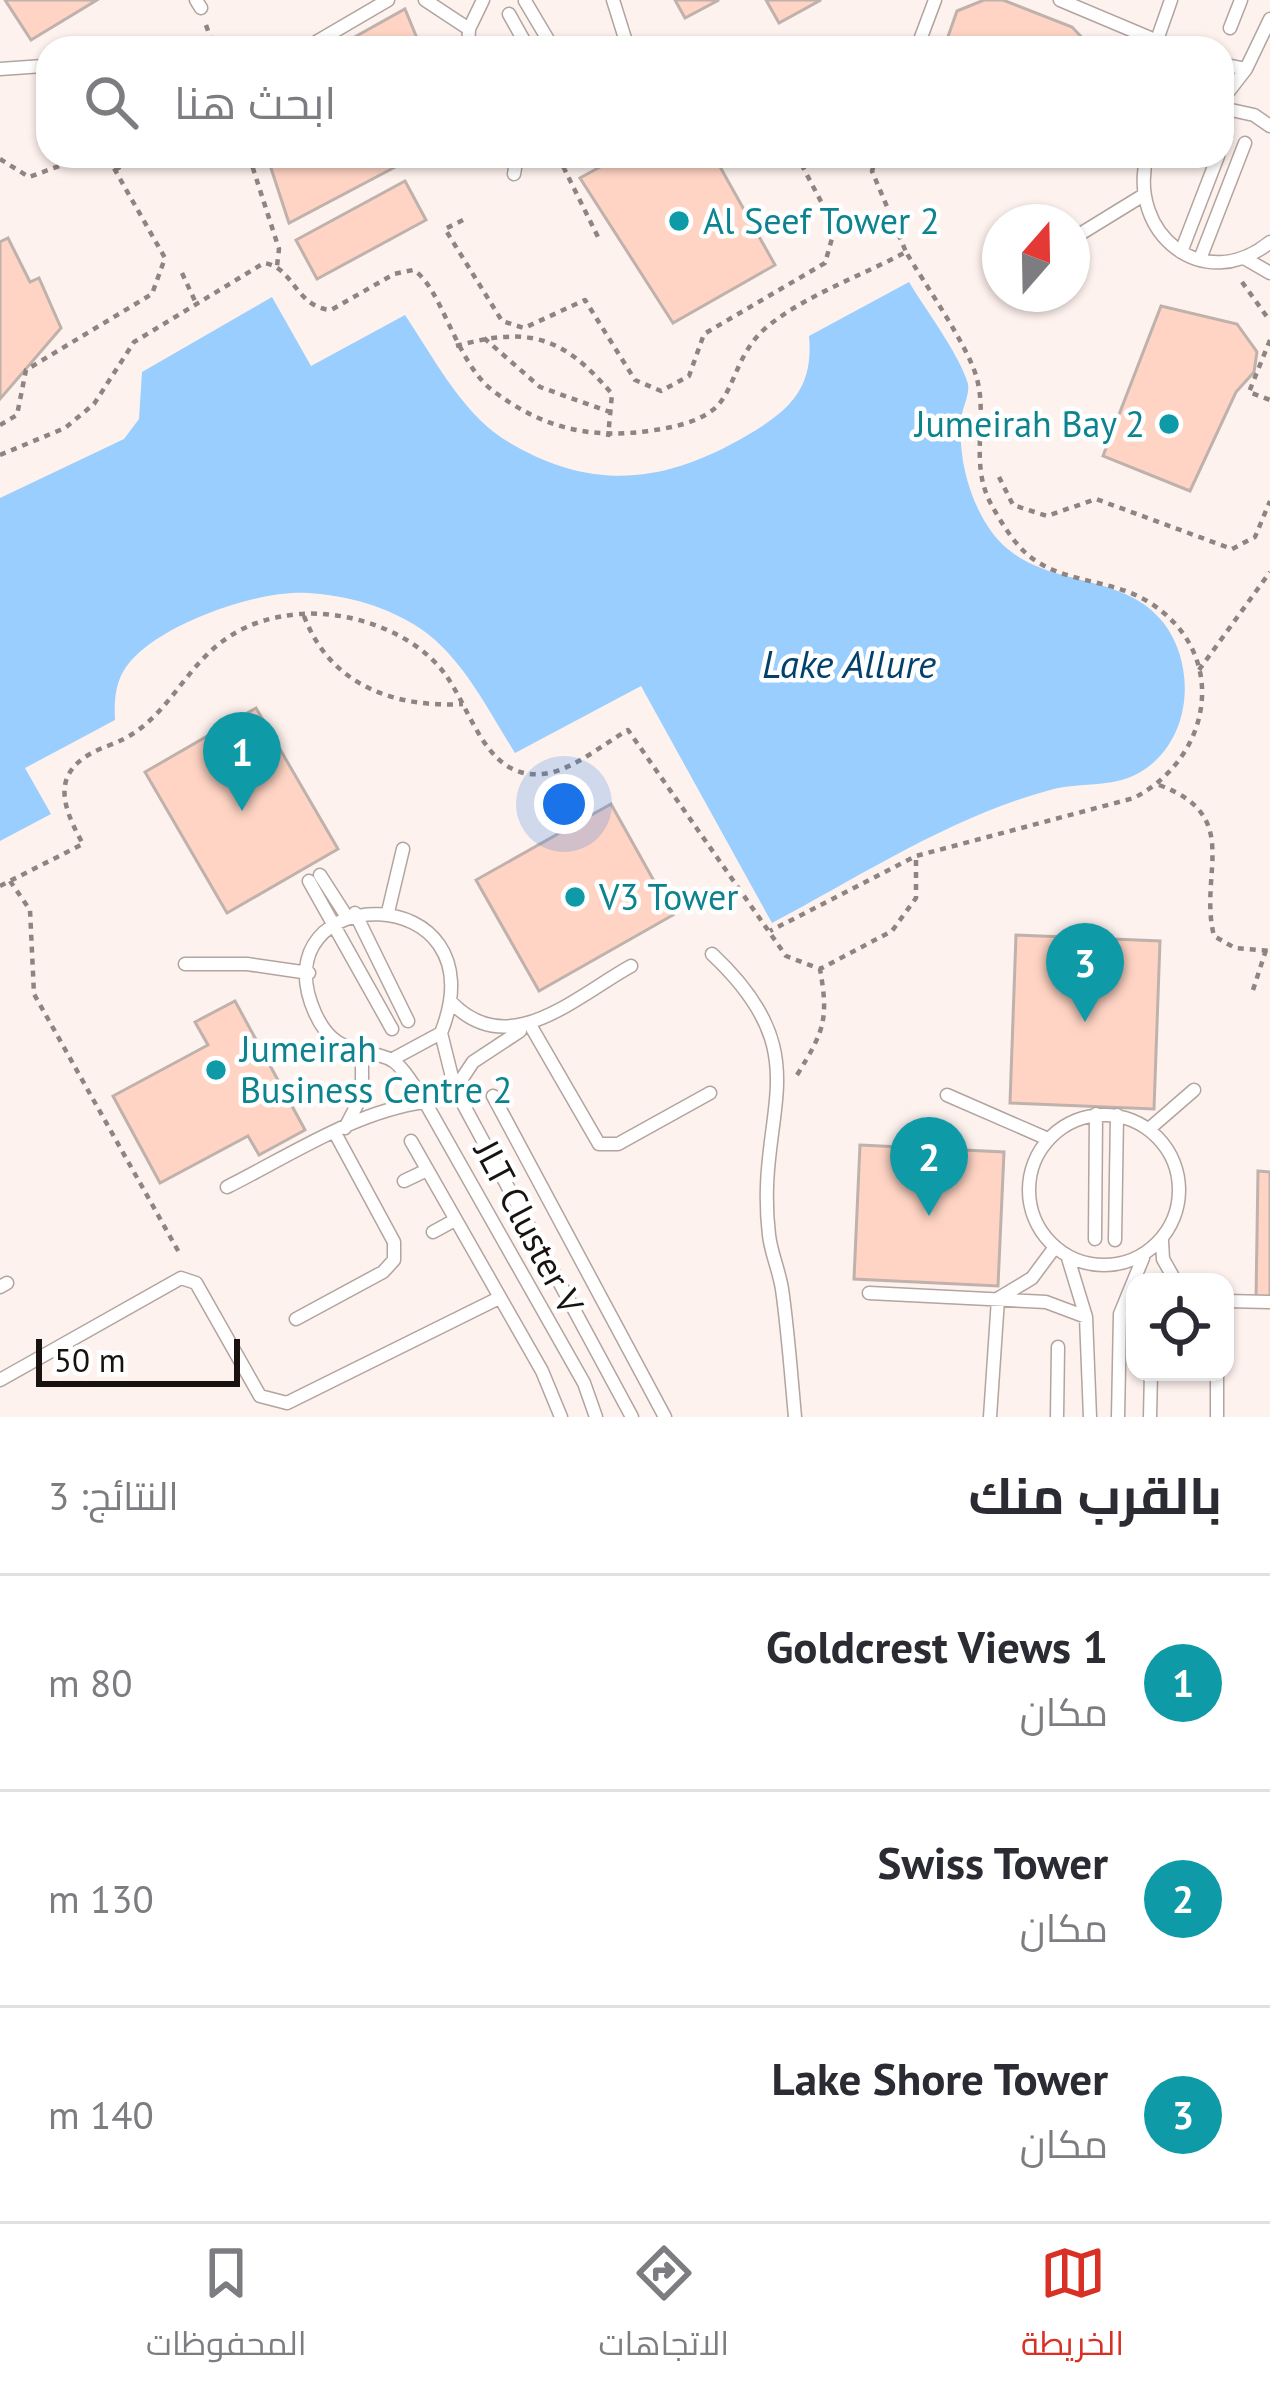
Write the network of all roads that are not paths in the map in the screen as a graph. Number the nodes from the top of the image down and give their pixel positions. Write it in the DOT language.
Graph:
graph roads {
  1 [pos="390,0"];
  2 [pos="425,0"];
  3 [pos="613,0"];
  4 [pos="935,0"];
  5 [pos="1060,0"];
  6 [pos="1171,0"];
  7 [pos="1241,0"];
  8 [pos="481,1"];
  9 [pos="525,1"];
  10 [pos="508,14"];
  11 [pos="1270,20"];
  12 [pos="1230,28"];
  13 [pos="469,29"];
  14 [pos="327,36"];
  15 [pos="469,36"];
  16 [pos="520,36"];
  17 [pos="546,36"];
  18 [pos="629,36"];
  19 [pos="922,36"];
  20 [pos="1145,36"];
  21 [pos="1167,36"];
  22 [pos="36,66"];
  23 [pos="1234,66"];
  24 [pos="1246,68"];
  25 [pos="0,69"];
  26 [pos="1234,86"];
  27 [pos="1234,108"];
  28 [pos="1270,127"];
  29 [pos="1245,143"];
  30 [pos="515,168"];
  31 [pos="1146,168"];
  32 [pos="1213,168"];
  33 [pos="514,174"];
  34 [pos="1142,196"];
  35 [pos="1090,228"];
  36 [pos="1270,242"];
  37 [pos="1181,252"];
  38 [pos="1238,259"];
  39 [pos="1200,260"];
  40 [pos="1270,273"];
  41 [pos="403,849"];
  42 [pos="314,878"];
  43 [pos="388,912"];
  44 [pos="346,918"];
  45 [pos="712,954"];
  46 [pos="185,964"];
  47 [pos="632,966"];
  48 [pos="309,973"];
  49 [pos="451,1002"];
  50 [pos="408,1021"];
  51 [pos="529,1023"];
  52 [pos="392,1029"];
  53 [pos="441,1033"];
  54 [pos="362,1056"];
  55 [pos="392,1060"];
  56 [pos="455,1089"];
  57 [pos="1194,1090"];
  58 [pos="710,1094"];
  59 [pos="947,1094"];
  60 [pos="493,1096"];
  61 [pos="425,1102"];
  62 [pos="1096,1114"];
  63 [pos="1117,1114"];
  64 [pos="1149,1129"];
  65 [pos="530,1130"];
  66 [pos="340,1131"];
  67 [pos="514,1138"];
  68 [pos="1048,1139"];
  69 [pos="411,1141"];
  70 [pos="428,1170"];
  71 [pos="404,1181"];
  72 [pos="227,1187"];
  73 [pos="562,1191"];
  74 [pos="546,1198"];
  75 [pos="455,1220"];
  76 [pos="433,1232"];
  77 [pos="1095,1239"];
  78 [pos="1115,1240"];
  79 [pos="1162,1241"];
  80 [pos="1055,1247"];
  81 [pos="1068,1258"];
  82 [pos="1143,1258"];
  83 [pos="1171,1273"];
  84 [pos="869,1293"];
  85 [pos="499,1298"];
  86 [pos="998,1299"];
  87 [pos="1234,1301"];
  88 [pos="1270,1301"];
  89 [pos="1126,1312"];
  90 [pos="1120,1314"];
  91 [pos="1086,1317"];
  92 [pos="296,1319"];
  93 [pos="1058,1347"];
  94 [pos="0,1380"];
  95 [pos="1152,1381"];
  96 [pos="1217,1381"];
  97 [pos="1038,1389"];
  98 [pos="1058,1390"];
  99 [pos="561,1417"];
  100 [pos="596,1417"];
  101 [pos="632,1417"];
  102 [pos="665,1417"];
  103 [pos="795,1417"];
  104 [pos="991,1417"];
  105 [pos="1058,1417"];
  106 [pos="1090,1417"];
  107 [pos="1118,1417"];
  108 [pos="1150,1417"];
  109 [pos="1217,1417"];
  1 -- 14 [label="lane"];
  2 -- 13 [label="lane"];
  3 -- 18 [label="lane"];
  4 -- 19 [label="lane"];
  5 -- 20 [label="lane"];
  6 -- 21 [label="lane"];
  7 -- 12 [label="lane"];
  8 -- 13 [label="lane"];
  9 -- 17 [label="lane"];
  10 -- 16 [label="lane"];
  11 -- 24 [label="lane"];
  13 -- 15 [label="lane"];
  22 -- 25 [label="lane"];
  23 -- 24 [label="lane"];
  24 -- 26 [label="lane"];
  27 -- 28 [label="lane"];
  29 -- 39 [label="lane"];
  30 -- 33 [label="lane"];
  31 -- 34 [label="lane"];
  32 -- 37 [label="lane"];
  34 -- 35 [label="lane"];
  34 -- 37 [label="lane"];
  36 -- 38 [label="lane"];
  37 -- 39 [label="lane"];
  38 -- 39 [label="lane"];
  38 -- 40 [label="lane"];
  41 -- 43 [label="lane"];
  42 -- 44 [label="lane"];
  43 -- 44 [label="lane"];
  43 -- 49 [label="lane"];
  44 -- 48 [label="lane"];
  44 -- 50 [label="lane"];
  44 -- 52 [label="lane"];
  45 -- 103 [label="lane"];
  46 -- 48 [label="lane"];
  47 -- 51 [label="lane"];
  48 -- 54 [label="lane"];
  49 -- 51 [label="lane"];
  49 -- 53 [label="lane"];
  51 -- 56 [label="lane"];
  51 -- 58 [label="lane"];
  53 -- 55 [label="lane"];
  53 -- 56 [label="lane, JLT Cluster V"];
  54 -- 55 [label="lane"];
  54 -- 66 [label="lane"];
  55 -- 61 [label="lane, JLT Cluster V"];
  56 -- 101 [label="lane, JLT Cluster V"];
  57 -- 64 [label="lane"];
  59 -- 68 [label="lane"];
  60 -- 67 [label="lane"];
  61 -- 66 [label="lane"];
  61 -- 100 [label="lane, JLT Cluster V"];
  62 -- 63 [label="lane"];
  62 -- 68 [label="lane"];
  62 -- 77 [label="lane"];
  63 -- 64 [label="lane"];
  63 -- 78 [label="lane"];
  64 -- 79 [label="lane"];
  65 -- 67 [label="lane"];
  66 -- 72 [label="lane"];
  66 -- 92 [label="lane"];
  67 -- 74 [label="lane"];
  68 -- 80 [label="lane"];
  69 -- 70 [label="lane"];
  70 -- 71 [label="lane"];
  70 -- 75 [label="lane"];
  73 -- 74 [label="lane"];
  74 -- 102 [label="lane"];
  75 -- 76 [label="lane"];
  75 -- 85 [label="lane"];
  79 -- 82 [label="lane"];
  79 -- 83 [label="lane"];
  80 -- 81 [label="lane"];
  80 -- 86 [label="lane"];
  81 -- 82 [label="lane"];
  81 -- 91 [label="lane"];
  82 -- 90 [label="lane"];
  84 -- 86 [label="lane"];
  85 -- 94 [label="lane"];
  85 -- 99 [label="lane"];
  86 -- 91 [label="lane"];
  86 -- 104 [label="lane"];
  87 -- 88 [label="lane"];
  89 -- 90 [label="lane"];
  90 -- 107 [label="lane"];
  91 -- 106 [label="lane"];
  93 -- 98 [label="lane"];
  95 -- 108 [label="lane"];
  96 -- 109 [label="lane"];
  97 -- 98 [label="lane"];
  98 -- 105 [label="lane"];
}
